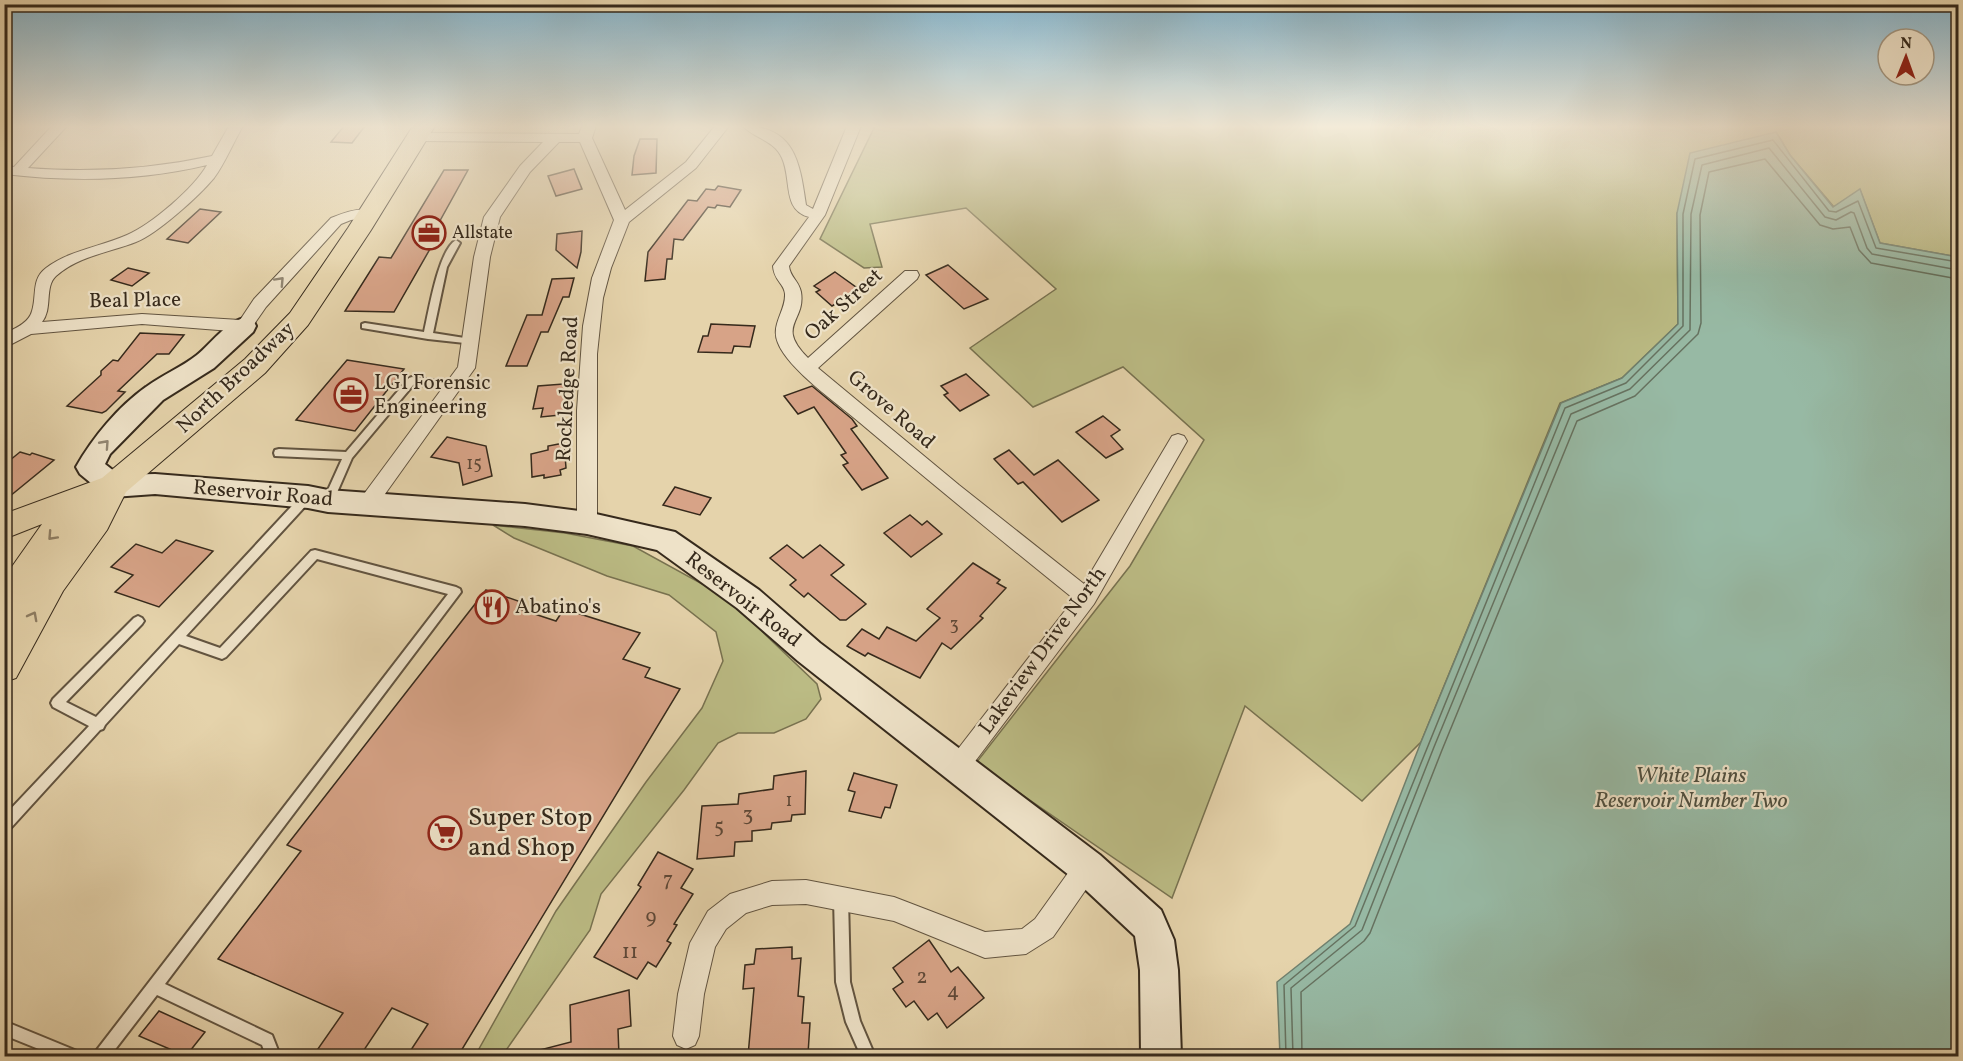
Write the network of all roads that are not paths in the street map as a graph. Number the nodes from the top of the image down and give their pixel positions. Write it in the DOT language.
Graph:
graph roads {
  1 [pos="208,176"];
  2 [pos="393,176"];
  3 [pos="521,176"];
  4 [pos="602,176"];
  5 [pos="678,176"];
  6 [pos="796,176"];
  7 [pos="834,176"];
  8 [pos="369,214"];
  9 [pos="818,215"];
  10 [pos="622,220"];
  11 [pos="456,243"];
  12 [pos="911,275"];
  13 [pos="244,326"];
  14 [pos="365,326"];
  15 [pos="27,329"];
  16 [pos="429,336"];
  17 [pos="4,342"];
  18 [pos="471,342"];
  19 [pos="808,368"];
  20 [pos="453,386"];
  21 [pos="1178,441"];
  22 [pos="279,453"];
  23 [pos="348,456"];
  24 [pos="113,486"];
  25 [pos="318,499"];
  26 [pos="368,503"];
  27 [pos="587,523"];
  28 [pos="4,527"];
  29 [pos="1087,598"];
  30 [pos="4,609"];
  31 [pos="138,621"];
  32 [pos="178,639"];
  33 [pos="4,667"];
  34 [pos="99,725"];
  35 [pos="959,765"];
  36 [pos="4,826"];
  37 [pos="1087,867"];
  38 [pos="841,897"];
  39 [pos="154,986"];
  40 [pos="4,1028"];
  41 [pos="686,1036"];
  42 [pos="72,1056"];
  43 [pos="101,1056"];
  44 [pos="271,1056"];
  45 [pos="867,1056"];
  46 [pos="1161,1056"];
  1 -- 15 [label="street"];
  2 -- 8 [label="main road, North Broadway"];
  3 -- 18 [label="street"];
  4 -- 10 [label="street"];
  5 -- 10 [label="street"];
  6 -- 9 [label="street"];
  7 -- 9 [label="street, Grove Road"];
  13 -- 8 [label="street, one-way"];
  8 -- 24 [label="main road, North Broadway"];
  9 -- 19 [label="street, Grove Road"];
  10 -- 27 [label="street, Rockledge Road"];
  11 -- 16 [label="lane"];
  12 -- 19 [label="street, Oak Street"];
  13 -- 15 [label="street, Beal Place"];
  24 -- 13 [label="street, one-way"];
  14 -- 16 [label="lane"];
  15 -- 17 [label="street"];
  16 -- 18 [label="lane"];
  18 -- 20 [label="street"];
  19 -- 29 [label="street, Grove Road"];
  20 -- 23 [label="lane"];
  20 -- 26 [label="street"];
  21 -- 29 [label="street, Lakeview Drive North"];
  22 -- 23 [label="lane"];
  23 -- 25 [label="lane"];
  24 -- 25 [label="street, Reservoir Road"];
  24 -- 28 [label="main road, North Broadway"];
  24 -- 30 [label="main road, one-way"];
  33 -- 24 [label="main road, one-way"];
  25 -- 26 [label="street, Reservoir Road"];
  25 -- 32 [label="lane"];
  26 -- 27 [label="street, Reservoir Road"];
  27 -- 35 [label="street, Reservoir Road"];
  29 -- 35 [label="street, Lakeview Drive North"];
  31 -- 34 [label="lane"];
  32 -- 34 [label="lane"];
  32 -- 39 [label="lane"];
  34 -- 36 [label="lane"];
  35 -- 37 [label="street, Reservoir Road"];
  37 -- 38 [label="street"];
  37 -- 46 [label="street, Reservoir Road"];
  38 -- 41 [label="street"];
  38 -- 45 [label="lane"];
  39 -- 43 [label="lane"];
  39 -- 44 [label="lane"];
  40 -- 42 [label="lane"];
}
